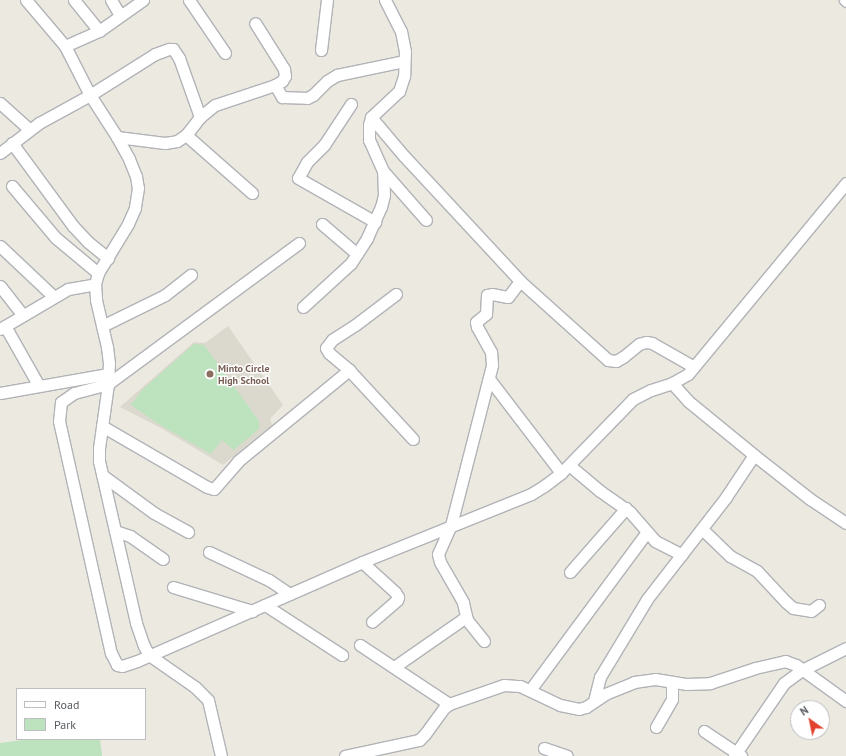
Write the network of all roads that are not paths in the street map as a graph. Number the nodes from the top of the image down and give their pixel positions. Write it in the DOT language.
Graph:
graph roads {
  1 [pos="26,0"];
  2 [pos="74,0"];
  3 [pos="111,0"];
  4 [pos="143,0"];
  5 [pos="189,0"];
  6 [pos="327,0"];
  7 [pos="385,0"];
  8 [pos="120,15"];
  9 [pos="255,23"];
  10 [pos="99,31"];
  11 [pos="65,46"];
  12 [pos="321,50"];
  13 [pos="224,53"];
  14 [pos="404,61"];
  15 [pos="276,85"];
  16 [pos="90,95"];
  17 [pos="0,103"];
  18 [pos="351,104"];
  19 [pos="200,117"];
  20 [pos="371,117"];
  21 [pos="29,129"];
  22 [pos="186,135"];
  23 [pos="117,137"];
  24 [pos="12,143"];
  25 [pos="0,153"];
  26 [pos="383,171"];
  27 [pos="846,183"];
  28 [pos="12,186"];
  29 [pos="252,193"];
  30 [pos="426,220"];
  31 [pos="375,222"];
  32 [pos="322,224"];
  33 [pos="299,243"];
  34 [pos="0,246"];
  35 [pos="357,254"];
  36 [pos="108,258"];
  37 [pos="191,276"];
  38 [pos="96,279"];
  39 [pos="520,281"];
  40 [pos="0,286"];
  41 [pos="396,294"];
  42 [pos="54,297"];
  43 [pos="303,307"];
  44 [pos="23,315"];
  45 [pos="102,326"];
  46 [pos="2,327"];
  47 [pos="694,367"];
  48 [pos="349,370"];
  49 [pos="108,379"];
  50 [pos="490,380"];
  51 [pos="672,383"];
  52 [pos="39,386"];
  53 [pos="0,393"];
  54 [pos="102,426"];
  55 [pos="413,438"];
  56 [pos="754,456"];
  57 [pos="569,465"];
  58 [pos="561,473"];
  59 [pos="102,475"];
  60 [pos="626,508"];
  61 [pos="846,522"];
  62 [pos="451,525"];
  63 [pos="702,529"];
  64 [pos="115,531"];
  65 [pos="188,532"];
  66 [pos="646,533"];
  67 [pos="209,552"];
  68 [pos="682,555"];
  69 [pos="163,558"];
  70 [pos="362,562"];
  71 [pos="570,572"];
  72 [pos="173,587"];
  73 [pos="290,594"];
  74 [pos="265,605"];
  75 [pos="819,605"];
  76 [pos="252,611"];
  77 [pos="466,617"];
  78 [pos="372,622"];
  79 [pos="484,641"];
  80 [pos="360,645"];
  81 [pos="846,648"];
  82 [pos="149,655"];
  83 [pos="342,655"];
  84 [pos="394,667"];
  85 [pos="802,670"];
  86 [pos="672,682"];
  87 [pos="530,690"];
  88 [pos="594,701"];
  89 [pos="846,702"];
  90 [pos="449,704"];
  91 [pos="656,727"];
  92 [pos="704,731"];
  93 [pos="544,748"];
  94 [pos="738,755"];
  95 [pos="221,756"];
  96 [pos="345,756"];
  97 [pos="567,756"];
  1 -- 11 [label="street"];
  2 -- 10 [label="street"];
  3 -- 8 [label="street"];
  4 -- 8 [label="street"];
  5 -- 13 [label="street"];
  6 -- 12 [label="street"];
  7 -- 14 [label="street"];
  8 -- 10 [label="street"];
  9 -- 15 [label="street"];
  10 -- 11 [label="street"];
  11 -- 16 [label="street"];
  14 -- 15 [label="street"];
  14 -- 20 [label="street"];
  15 -- 19 [label="street"];
  16 -- 19 [label="street"];
  16 -- 21 [label="street"];
  16 -- 23 [label="street"];
  17 -- 21 [label="street"];
  18 -- 31 [label="street"];
  19 -- 22 [label="street"];
  20 -- 26 [label="street"];
  20 -- 39 [label="street"];
  21 -- 24 [label="street"];
  22 -- 23 [label="street"];
  22 -- 29 [label="street"];
  23 -- 36 [label="street"];
  24 -- 25 [label="street"];
  24 -- 36 [label="street"];
  26 -- 30 [label="street"];
  26 -- 31 [label="street"];
  27 -- 47 [label="street"];
  28 -- 38 [label="street"];
  31 -- 35 [label="street"];
  32 -- 35 [label="street"];
  33 -- 49 [label="street"];
  34 -- 42 [label="street"];
  35 -- 43 [label="street"];
  36 -- 38 [label="street"];
  37 -- 45 [label="street"];
  38 -- 42 [label="street"];
  38 -- 45 [label="street"];
  39 -- 47 [label="street"];
  39 -- 50 [label="street"];
  40 -- 44 [label="street"];
  41 -- 48 [label="street"];
  42 -- 44 [label="street"];
  44 -- 46 [label="street"];
  45 -- 49 [label="street"];
  46 -- 52 [label="street"];
  47 -- 51 [label="street"];
  48 -- 54 [label="street"];
  48 -- 55 [label="street"];
  49 -- 52 [label="street"];
  49 -- 54 [label="street"];
  49 -- 82 [label="street"];
  50 -- 58 [label="street"];
  50 -- 62 [label="street"];
  51 -- 56 [label="street"];
  51 -- 57 [label="street"];
  52 -- 53 [label="street"];
  54 -- 59 [label="street"];
  56 -- 61 [label="street"];
  56 -- 63 [label="street"];
  57 -- 58 [label="street"];
  57 -- 60 [label="street"];
  58 -- 62 [label="street"];
  59 -- 64 [label="street"];
  59 -- 65 [label="street"];
  60 -- 66 [label="street"];
  60 -- 71 [label="street"];
  62 -- 70 [label="street"];
  62 -- 77 [label="street"];
  63 -- 68 [label="street"];
  63 -- 75 [label="street"];
  64 -- 69 [label="street"];
  64 -- 82 [label="street"];
  66 -- 68 [label="street"];
  66 -- 87 [label="street"];
  67 -- 73 [label="street"];
  68 -- 88 [label="street"];
  70 -- 73 [label="street"];
  70 -- 78 [label="street"];
  72 -- 76 [label="street"];
  73 -- 74 [label="street"];
  74 -- 76 [label="street"];
  74 -- 83 [label="street"];
  76 -- 82 [label="street"];
  77 -- 79 [label="street"];
  77 -- 84 [label="street"];
  80 -- 84 [label="street"];
  81 -- 85 [label="street"];
  82 -- 95 [label="street"];
  84 -- 90 [label="street"];
  85 -- 86 [label="street"];
  85 -- 89 [label="street"];
  85 -- 94 [label="street"];
  86 -- 88 [label="street"];
  86 -- 91 [label="street"];
  87 -- 88 [label="street"];
  87 -- 90 [label="street"];
  90 -- 96 [label="street"];
  92 -- 94 [label="street"];
  93 -- 97 [label="street"];
}
